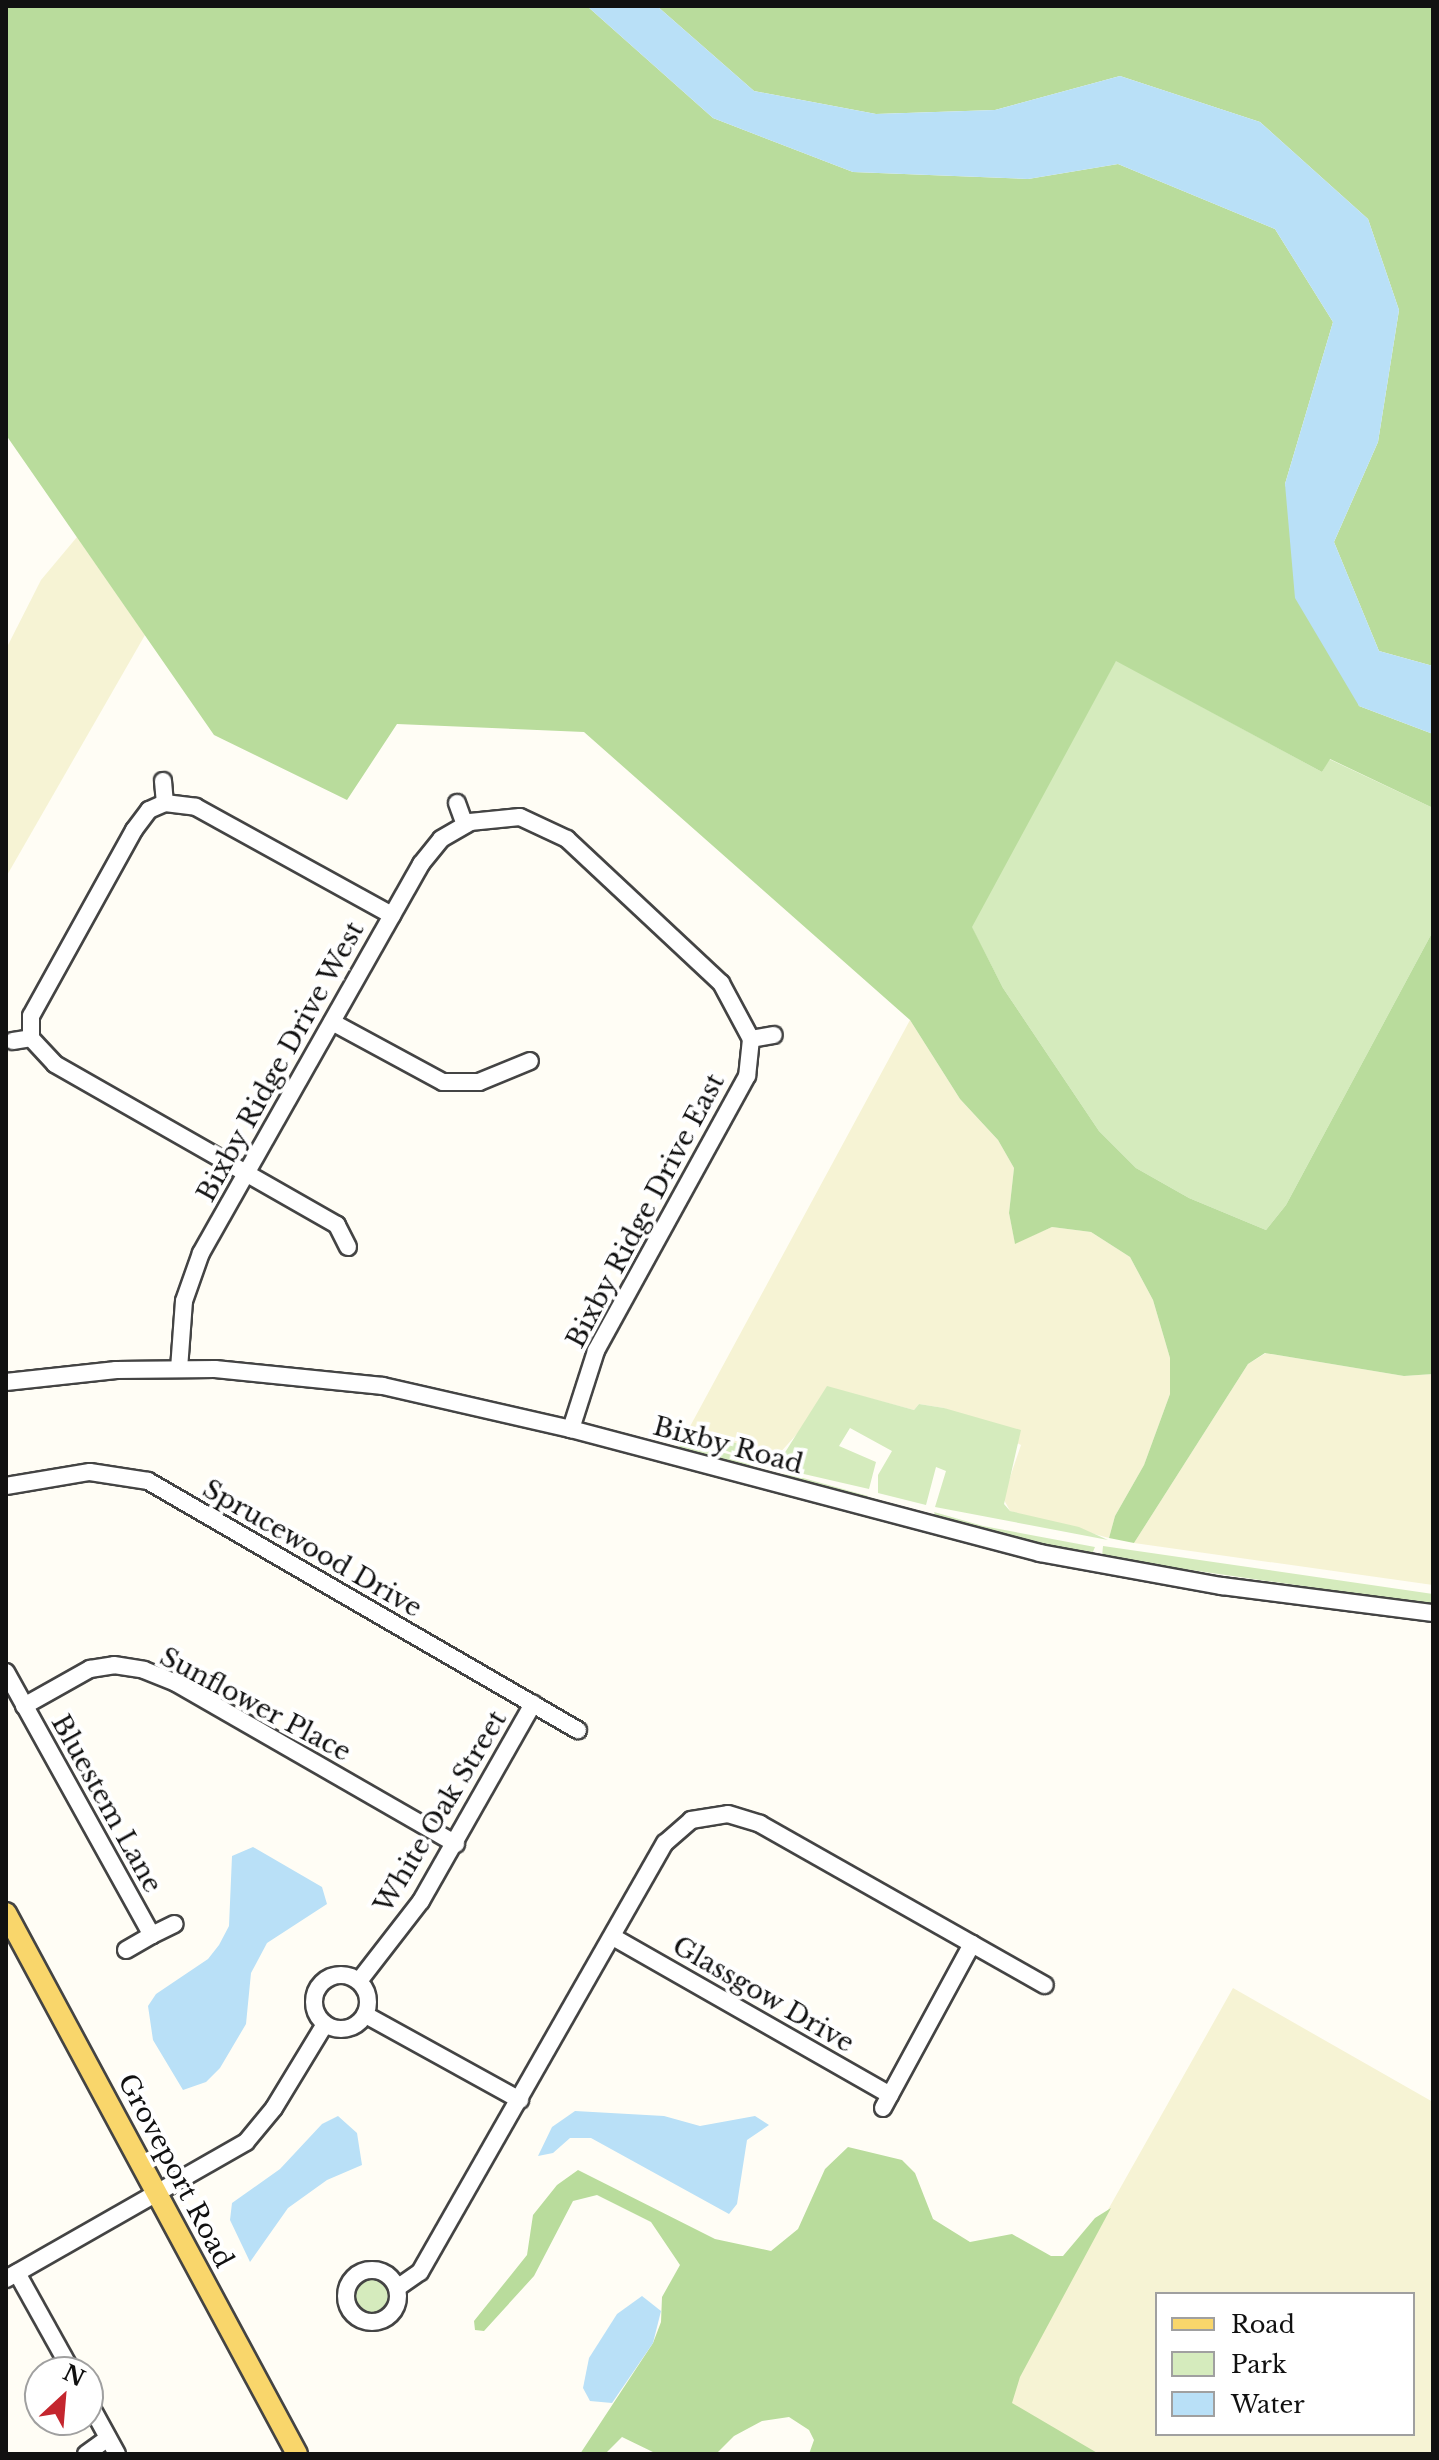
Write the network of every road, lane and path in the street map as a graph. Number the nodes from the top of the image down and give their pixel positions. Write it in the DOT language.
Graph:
graph roads {
  1 [pos="163,781"];
  2 [pos="165,803"];
  3 [pos="457,803"];
  4 [pos="465,825"];
  5 [pos="392,915"];
  6 [pos="332,1022"];
  7 [pos="774,1035"];
  8 [pos="31,1038"];
  9 [pos="751,1039"];
  10 [pos="13,1041"];
  11 [pos="530,1061"];
  12 [pos="246,1172"];
  13 [pos="348,1247"];
  14 [pos="179,1369"];
  15 [pos="6,1382"];
  16 [pos="571,1429"];
  17 [pos="6,1486"];
  18 [pos="1433,1613"];
  19 [pos="6,1672"];
  20 [pos="533,1704"];
  21 [pos="24,1706"];
  22 [pos="578,1730"];
  23 [pos="456,1844"];
  24 [pos="6,1913"];
  25 [pos="175,1924"];
  26 [pos="152,1935"];
  27 [pos="613,1937"];
  28 [pos="972,1944"];
  29 [pos="126,1950"];
  30 [pos="359,1981"];
  31 [pos="1045,1985"];
  32 [pos="366,2015"];
  33 [pos="325,2024"];
  34 [pos="520,2100"];
  35 [pos="157,2191"];
  36 [pos="12,2276"];
  37 [pos="397,2288"];
  38 [pos="62,2356"];
  39 [pos="104,2431"];
  40 [pos="108,2438"];
  41 [pos="86,2454"];
  42 [pos="117,2454"];
  43 [pos="297,2454"];
  1 -- 2 [label="street"];
  2 -- 5 [label="street"];
  2 -- 8 [label="street"];
  3 -- 4 [label="street"];
  4 -- 5 [label="street, Bixby Ridge Drive West"];
  4 -- 9 [label="street, Bixby Ridge Drive West"];
  5 -- 6 [label="street, Bixby Ridge Drive West"];
  6 -- 11 [label="street"];
  6 -- 12 [label="street, Bixby Ridge Drive West"];
  7 -- 9 [label="street"];
  8 -- 10 [label="street"];
  8 -- 12 [label="street"];
  9 -- 16 [label="street, Bixby Ridge Drive East"];
  12 -- 13 [label="street"];
  12 -- 14 [label="street, Bixby Ridge Drive West"];
  14 -- 15 [label="street, Bixby Road"];
  14 -- 16 [label="street, Bixby Road"];
  16 -- 18 [label="street, Bixby Road"];
  17 -- 20 [label="street, Sprucewood Drive"];
  19 -- 21 [label="street, Bluestem Lane"];
  20 -- 22 [label="street, Sprucewood Drive"];
  20 -- 23 [label="street, White Oak Street"];
  21 -- 23 [label="street, Sunflower Place"];
  21 -- 26 [label="street, Bluestem Lane"];
  23 -- 30 [label="street, White Oak Street"];
  24 -- 35 [label="main road, Groveport Road"];
  25 -- 26 [label="street, Bluestem Lane"];
  26 -- 29 [label="street"];
  27 -- 28 [label="street"];
  27 -- 28 [label="street, Glassgow Drive"];
  27 -- 34 [label="street"];
  28 -- 31 [label="street"];
  30 -- 32 [label="street"];
  30 -- 33 [label="street"];
  32 -- 33 [label="street"];
  32 -- 34 [label="street"];
  33 -- 35 [label="street"];
  34 -- 37 [label="street"];
  35 -- 36 [label="street"];
  35 -- 43 [label="main road, Groveport Road"];
  36 -- 38 [label="street"];
  39 -- 40 [label="street"];
  40 -- 41 [label="street"];
  40 -- 42 [label="street"];
}
